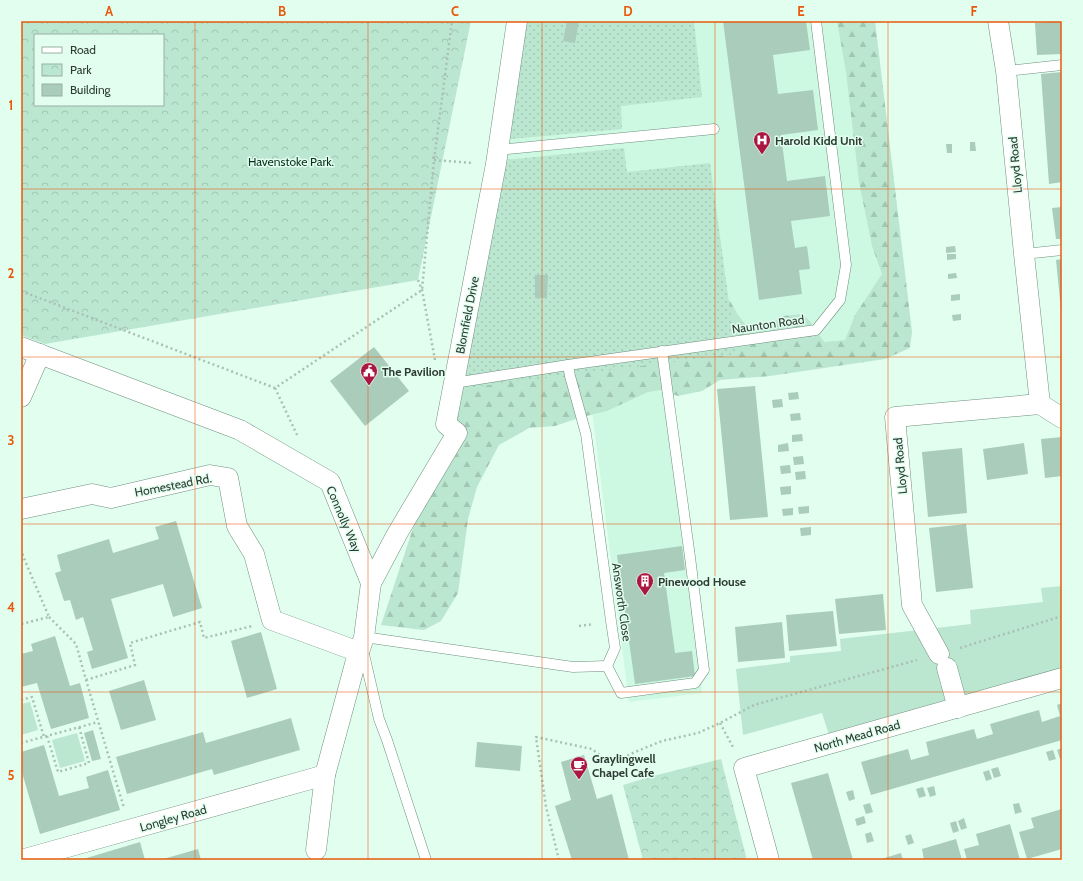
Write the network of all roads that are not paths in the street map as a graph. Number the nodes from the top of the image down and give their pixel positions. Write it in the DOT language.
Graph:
graph roads {
  1 [pos="518,21"];
  2 [pos="816,21"];
  3 [pos="998,21"];
  4 [pos="1062,65"];
  5 [pos="1006,71"];
  6 [pos="714,129"];
  7 [pos="497,157"];
  8 [pos="1062,250"];
  9 [pos="1024,254"];
  10 [pos="21,347"];
  11 [pos="662,351"];
  12 [pos="40,354"];
  13 [pos="568,365"];
  14 [pos="454,383"];
  15 [pos="21,397"];
  16 [pos="1040,404"];
  17 [pos="1062,418"];
  18 [pos="21,509"];
  19 [pos="371,583"];
  20 [pos="362,645"];
  21 [pos="607,666"];
  22 [pos="1062,678"];
  23 [pos="958,708"];
  24 [pos="325,776"];
  25 [pos="317,855"];
  26 [pos="21,859"];
  27 [pos="426,860"];
  28 [pos="769,860"];
  1 -- 7 [label="street, Blomfield Drive"];
  2 -- 11 [label="lane, Naunton Road"];
  3 -- 5 [label="street, Lloyd Road"];
  4 -- 5 [label="lane"];
  5 -- 9 [label="street, Lloyd Road"];
  6 -- 7 [label="lane"];
  7 -- 14 [label="street, Blomfield Drive"];
  8 -- 9 [label="lane"];
  9 -- 16 [label="street, Lloyd Road"];
  10 -- 12 [label="street, Connolly Way"];
  11 -- 13 [label="lane, Naunton Road"];
  11 -- 21 [label="lane"];
  12 -- 15 [label="street"];
  12 -- 19 [label="street, Connolly Way"];
  13 -- 14 [label="lane, Naunton Road"];
  13 -- 21 [label="lane, Answorth Close"];
  14 -- 19 [label="street, Blomfield Drive"];
  16 -- 17 [label="street"];
  16 -- 23 [label="street, Lloyd Road"];
  18 -- 20 [label="street, Homestead Rd."];
  19 -- 20 [label="street, Connolly Way"];
  20 -- 21 [label="lane"];
  20 -- 24 [label="street, Connolly Way"];
  20 -- 27 [label="lane"];
  22 -- 23 [label="street, North Mead Road"];
  23 -- 28 [label="street, North Mead Road"];
  24 -- 25 [label="street, Connolly Way"];
  24 -- 26 [label="street, Longley Road"];
}
